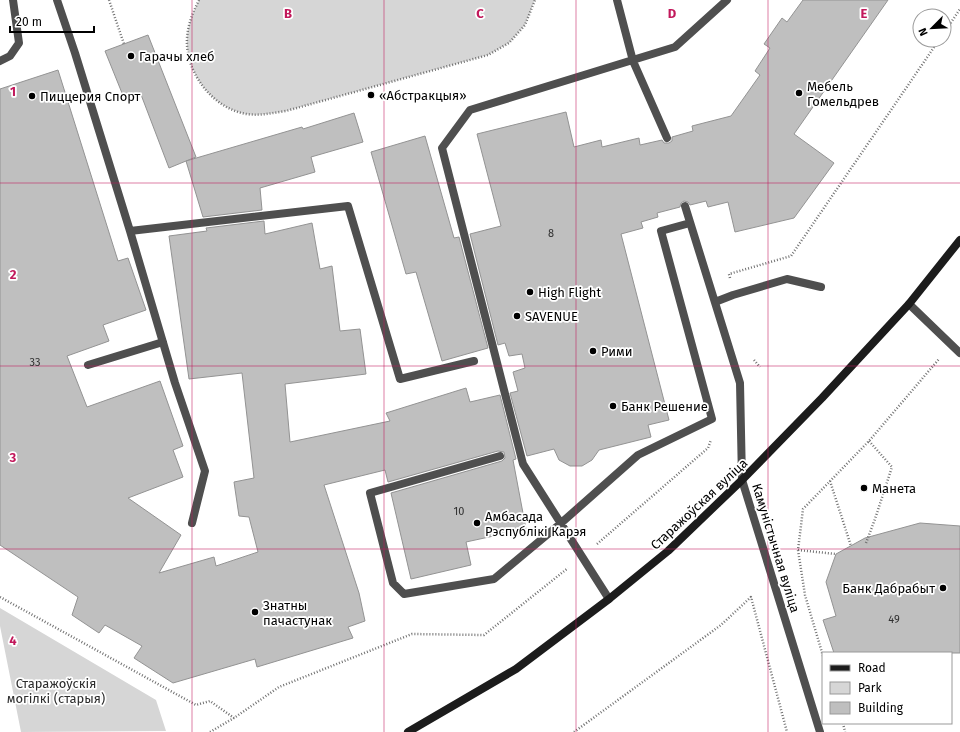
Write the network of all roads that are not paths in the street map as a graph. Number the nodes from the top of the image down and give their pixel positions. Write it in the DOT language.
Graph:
graph roads {
  1 [pos="13,0"];
  2 [pos="57,0"];
  3 [pos="617,0"];
  4 [pos="727,0"];
  5 [pos="0,60"];
  6 [pos="633,61"];
  7 [pos="667,138"];
  8 [pos="685,206"];
  9 [pos="690,223"];
  10 [pos="130,231"];
  11 [pos="960,240"];
  12 [pos="821,287"];
  13 [pos="715,302"];
  14 [pos="909,304"];
  15 [pos="162,342"];
  16 [pos="960,353"];
  17 [pos="474,361"];
  18 [pos="88,365"];
  19 [pos="500,456"];
  20 [pos="742,480"];
  21 [pos="192,523"];
  22 [pos="560,524"];
  23 [pos="609,599"];
  24 [pos="408,732"];
  25 [pos="820,732"];
  1 -- 5 [label="street"];
  2 -- 10 [label="street"];
  3 -- 6 [label="street"];
  4 -- 6 [label="street"];
  6 -- 7 [label="street"];
  6 -- 22 [label="street"];
  8 -- 9 [label="street, Камуністычная вуліца"];
  9 -- 13 [label="street, Камуністычная вуліца"];
  9 -- 22 [label="street"];
  10 -- 15 [label="street"];
  10 -- 17 [label="street"];
  11 -- 14 [label="main road, Старажоўская вуліца"];
  12 -- 13 [label="street"];
  13 -- 20 [label="street, Камуністычная вуліца"];
  14 -- 16 [label="street"];
  14 -- 20 [label="main road, Старажоўская вуліца"];
  15 -- 18 [label="street"];
  15 -- 21 [label="street"];
  19 -- 22 [label="street"];
  20 -- 23 [label="main road, Старажоўская вуліца"];
  20 -- 25 [label="street, Камуністычная вуліца"];
  22 -- 23 [label="street"];
  23 -- 24 [label="main road, Старажоўская вуліца"];
}
